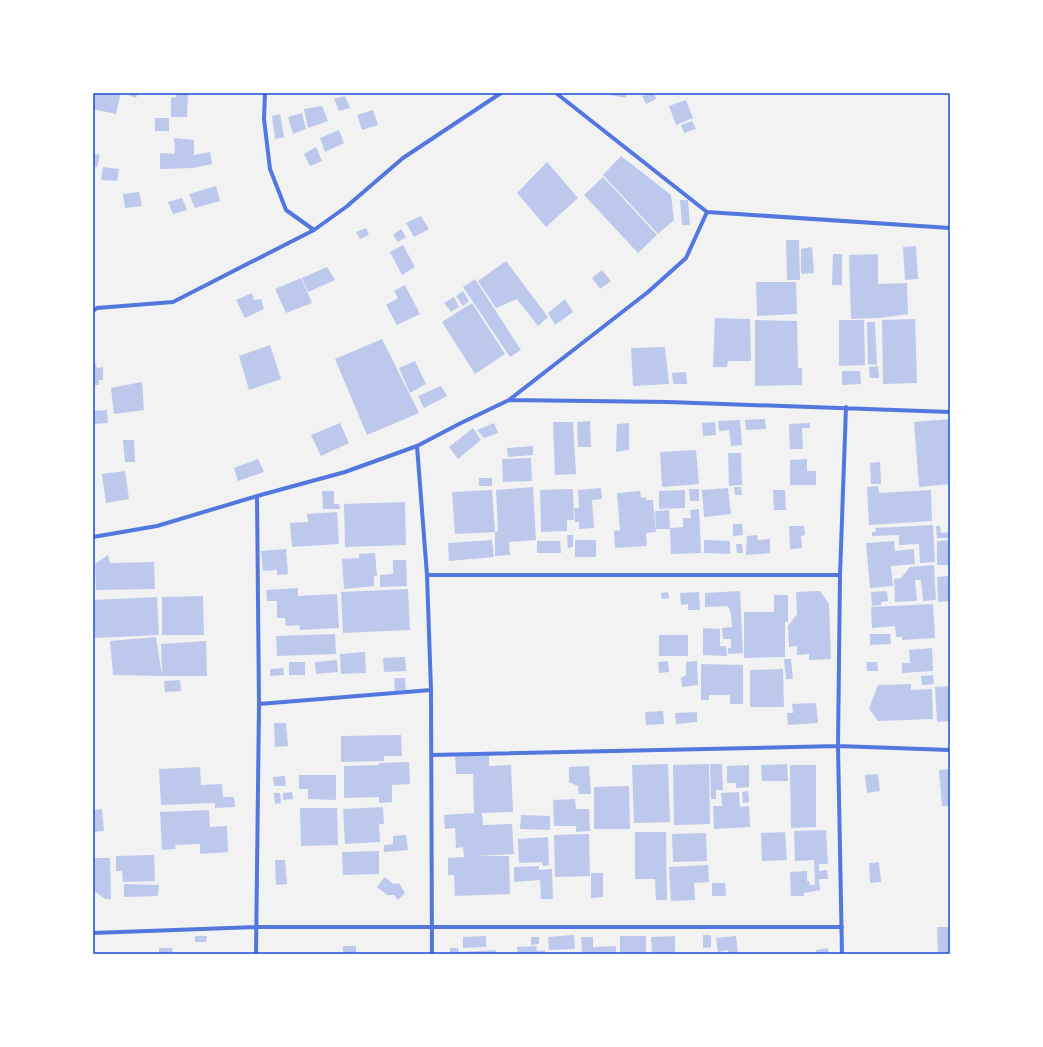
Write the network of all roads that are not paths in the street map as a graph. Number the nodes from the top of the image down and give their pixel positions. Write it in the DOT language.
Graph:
graph roads {
  1 [pos="265,93"];
  2 [pos="501,93"];
  3 [pos="556,93"];
  4 [pos="707,212"];
  5 [pos="950,228"];
  6 [pos="314,230"];
  7 [pos="93,311"];
  8 [pos="509,400"];
  9 [pos="846,407"];
  10 [pos="950,412"];
  11 [pos="418,446"];
  12 [pos="257,496"];
  13 [pos="93,537"];
  14 [pos="840,575"];
  15 [pos="427,576"];
  16 [pos="431,690"];
  17 [pos="259,704"];
  18 [pos="838,746"];
  19 [pos="950,750"];
  20 [pos="431,756"];
  21 [pos="256,927"];
  22 [pos="432,927"];
  23 [pos="842,927"];
  24 [pos="93,933"];
  25 [pos="256,954"];
  26 [pos="432,954"];
  27 [pos="842,954"];
  1 -- 6 [label="street"];
  2 -- 6 [label="street"];
  3 -- 4 [label="street"];
  4 -- 5 [label="street"];
  4 -- 8 [label="street"];
  6 -- 7 [label="street"];
  8 -- 9 [label="street"];
  8 -- 11 [label="street"];
  9 -- 10 [label="street"];
  9 -- 14 [label="street"];
  11 -- 12 [label="street"];
  11 -- 15 [label="street"];
  12 -- 13 [label="street"];
  12 -- 17 [label="street"];
  14 -- 15 [label="street"];
  14 -- 18 [label="street"];
  15 -- 16 [label="street"];
  16 -- 17 [label="street"];
  16 -- 20 [label="street"];
  17 -- 21 [label="street"];
  18 -- 19 [label="street"];
  18 -- 20 [label="street"];
  18 -- 23 [label="street"];
  20 -- 22 [label="street"];
  21 -- 22 [label="street"];
  21 -- 24 [label="street"];
  21 -- 25 [label="street"];
  22 -- 23 [label="street"];
  22 -- 26 [label="street"];
  23 -- 27 [label="street"];
}
